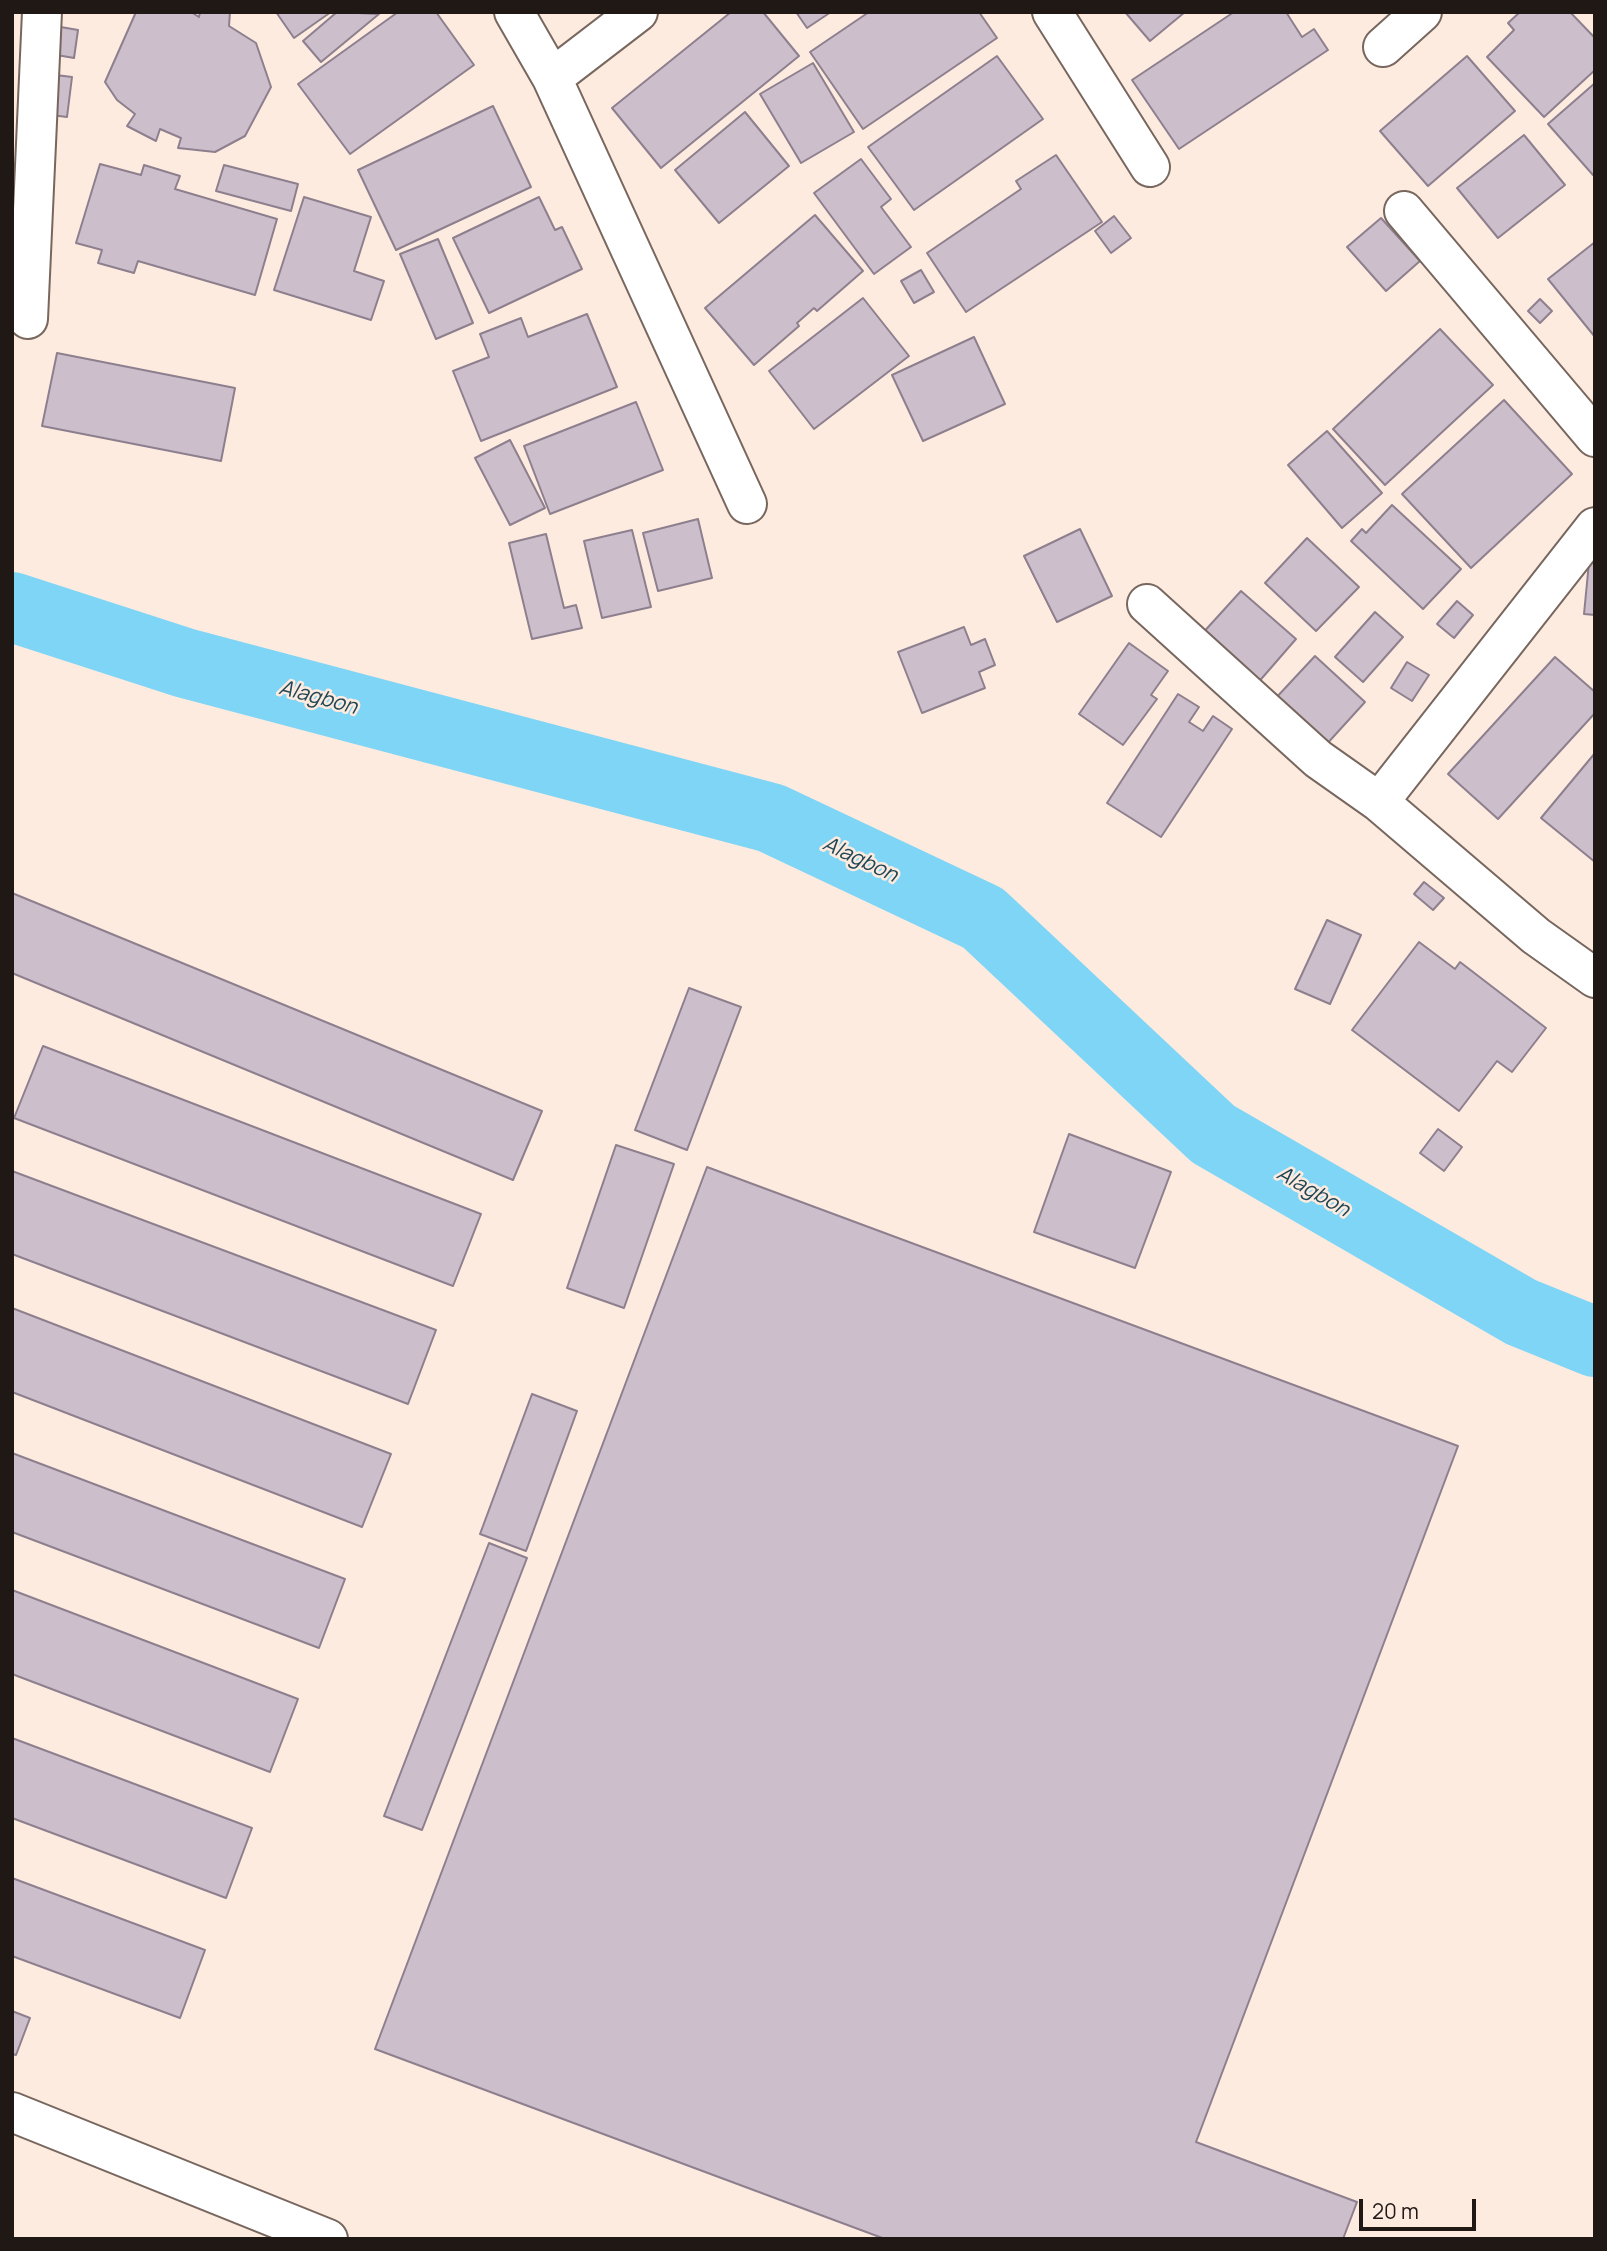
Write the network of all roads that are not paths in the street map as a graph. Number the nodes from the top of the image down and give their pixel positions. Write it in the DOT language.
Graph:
graph roads {
  1 [pos="42,12"];
  2 [pos="514,12"];
  3 [pos="638,12"];
  4 [pos="1052,12"];
  5 [pos="1422,12"];
  6 [pos="1383,47"];
  7 [pos="552,78"];
  8 [pos="1150,167"];
  9 [pos="1405,211"];
  10 [pos="28,319"];
  11 [pos="1595,437"];
  12 [pos="747,504"];
  13 [pos="1595,527"];
  14 [pos="1147,604"];
  15 [pos="1379,802"];
  16 [pos="1595,978"];
  17 [pos="12,2112"];
  18 [pos="328,2239"];
  1 -- 10 [label="street"];
  2 -- 7 [label="street"];
  3 -- 7 [label="street"];
  4 -- 8 [label="street"];
  5 -- 6 [label="street"];
  7 -- 12 [label="street"];
  9 -- 11 [label="street"];
  13 -- 15 [label="street"];
  14 -- 15 [label="street"];
  15 -- 16 [label="street"];
  17 -- 18 [label="street"];
}
